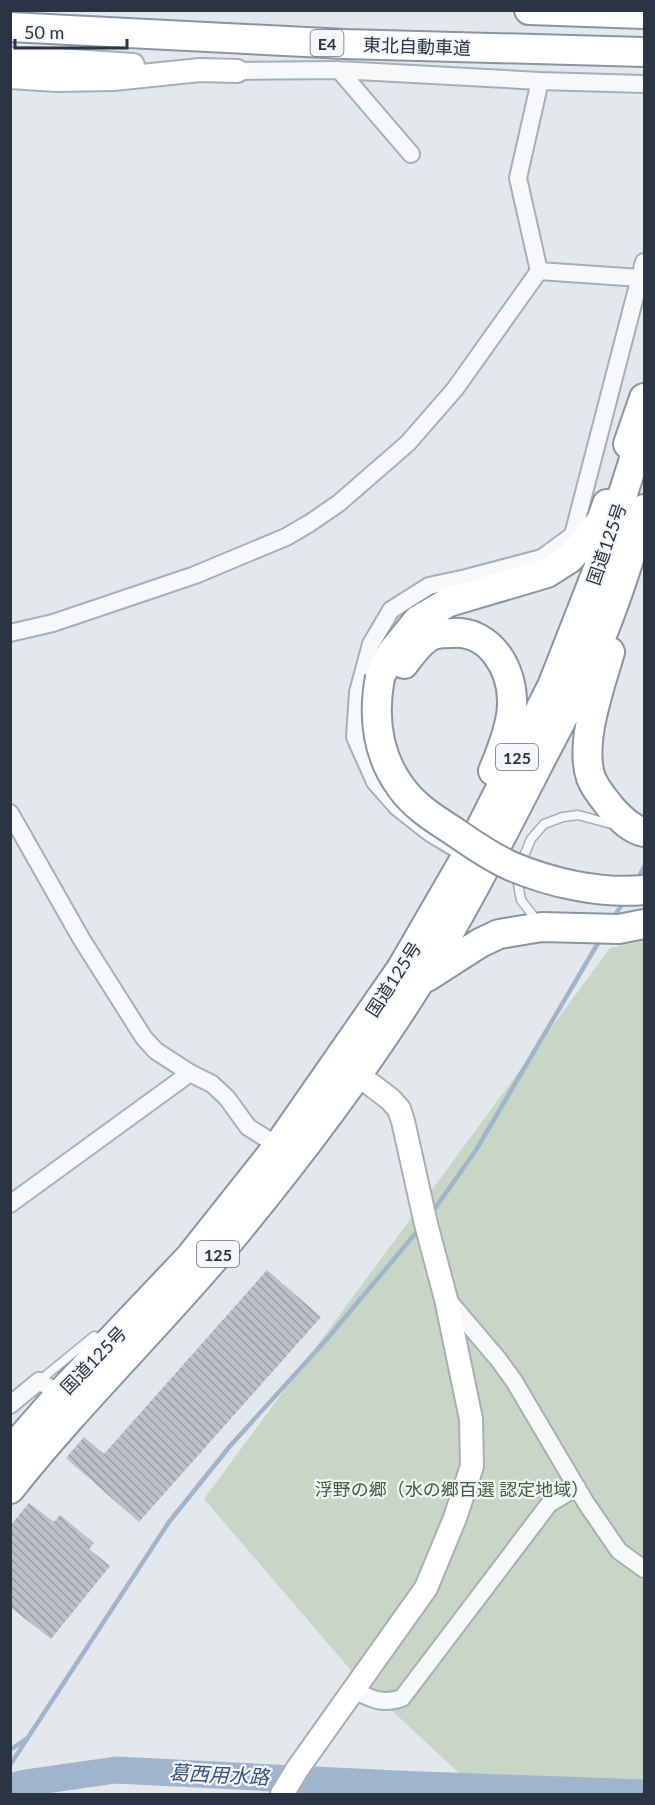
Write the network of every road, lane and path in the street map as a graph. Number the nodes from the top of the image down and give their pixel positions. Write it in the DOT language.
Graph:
graph roads {
  1 [pos="529,10"];
  2 [pos="645,14"];
  3 [pos="10,27"];
  4 [pos="645,52"];
  5 [pos="10,58"];
  6 [pos="200,70"];
  7 [pos="237,70"];
  8 [pos="339,70"];
  9 [pos="10,77"];
  10 [pos="540,81"];
  11 [pos="645,84"];
  12 [pos="411,154"];
  13 [pos="642,270"];
  14 [pos="539,271"];
  15 [pos="645,398"];
  16 [pos="645,428"];
  17 [pos="645,509"];
  18 [pos="629,563"];
  19 [pos="10,633"];
  20 [pos="387,680"];
  21 [pos="10,813"];
  22 [pos="485,822"];
  23 [pos="639,831"];
  24 [pos="467,855"];
  25 [pos="645,875"];
  26 [pos="645,890"];
  27 [pos="645,924"];
  28 [pos="542,927"];
  29 [pos="418,984"];
  30 [pos="348,1068"];
  31 [pos="190,1073"];
  32 [pos="278,1146"];
  33 [pos="10,1204"];
  34 [pos="446,1299"];
  35 [pos="49,1388"];
  36 [pos="10,1406"];
  37 [pos="10,1451"];
  38 [pos="577,1487"];
  39 [pos="10,1488"];
  40 [pos="645,1569"];
  41 [pos="354,1690"];
  42 [pos="282,1794"];
  1 -- 2 [label="highway"];
  3 -- 4 [label="highway, 東北自動車道 / E4"];
  5 -- 6 [label="street"];
  6 -- 7 [label="street"];
  6 -- 9 [label="street"];
  7 -- 8 [label="street"];
  8 -- 10 [label="street"];
  8 -- 12 [label="street"];
  10 -- 11 [label="street"];
  10 -- 14 [label="street"];
  13 -- 14 [label="street"];
  13 -- 24 [label="street"];
  14 -- 19 [label="street"];
  15 -- 20 [label="highway"];
  16 -- 22 [label="highway, 国道125号 / 125"];
  17 -- 18 [label="highway, 国道125号 / 125"];
  18 -- 23 [label="highway"];
  18 -- 29 [label="highway, 国道125号 / 125"];
  20 -- 22 [label="highway"];
  20 -- 25 [label="highway"];
  20 -- 26 [label="highway, bridge"];
  21 -- 31 [label="street"];
  22 -- 24 [label="highway, 国道125号 / 125"];
  23 -- 28 [label="lane"];
  24 -- 30 [label="highway, 国道125号 / 125"];
  27 -- 28 [label="highway"];
  28 -- 29 [label="highway"];
  29 -- 30 [label="highway, 国道125号 / 125"];
  30 -- 32 [label="highway, 国道125号 / 125"];
  30 -- 34 [label="street"];
  30 -- 39 [label="highway, 国道125号 / 125"];
  31 -- 32 [label="street"];
  31 -- 33 [label="street"];
  32 -- 35 [label="highway, 国道125号 / 125"];
  34 -- 38 [label="street"];
  34 -- 41 [label="street"];
  35 -- 36 [label="street"];
  35 -- 37 [label="highway, 国道125号 / 125"];
  38 -- 40 [label="street"];
  38 -- 41 [label="street"];
  41 -- 42 [label="street"];
}
